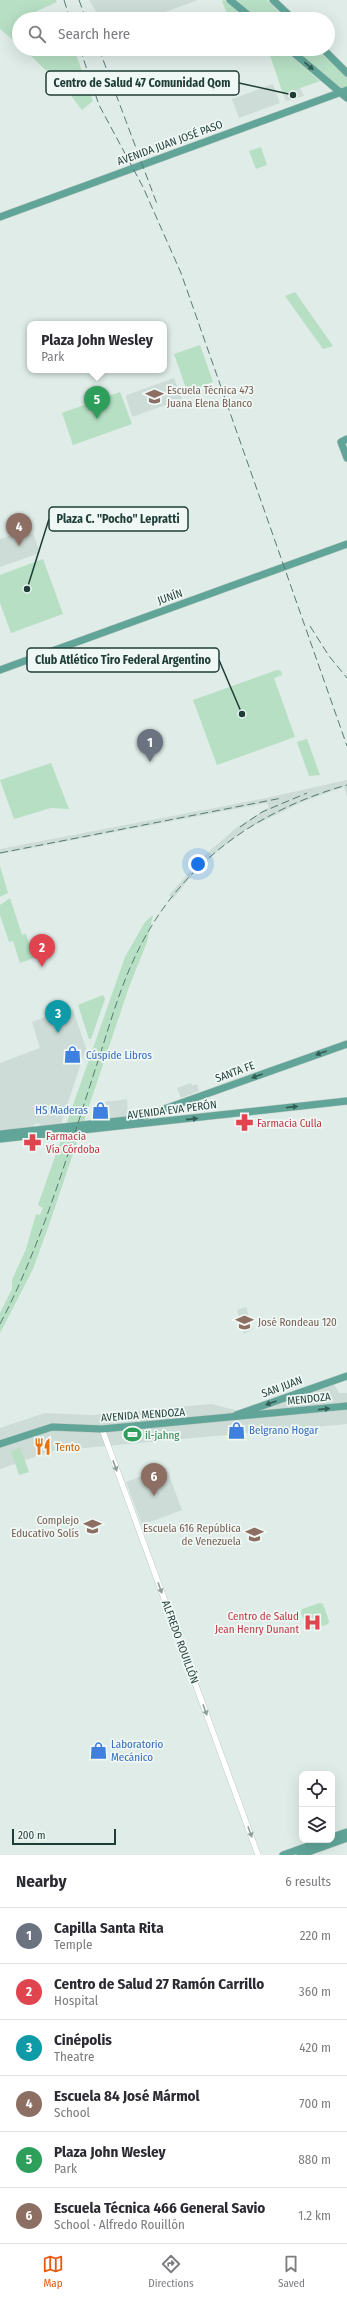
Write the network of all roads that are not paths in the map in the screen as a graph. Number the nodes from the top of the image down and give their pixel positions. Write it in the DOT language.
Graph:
graph roads {
  1 [pos="230,0"];
  2 [pos="273,0"];
  3 [pos="245,12"];
  4 [pos="286,12"];
  5 [pos="298,56"];
  6 [pos="330,56"];
  7 [pos="347,73"];
  8 [pos="344,92"];
  9 [pos="347,98"];
  10 [pos="0,217"];
  11 [pos="344,440"];
  12 [pos="347,458"];
  13 [pos="347,544"];
  14 [pos="0,670"];
  15 [pos="347,1044"];
  16 [pos="347,1102"];
  17 [pos="129,1121"];
  18 [pos="0,1134"];
  19 [pos="0,1140"];
  20 [pos="347,1376"];
  21 [pos="347,1406"];
  22 [pos="225,1419"];
  23 [pos="62,1429"];
  24 [pos="102,1429"];
  25 [pos="0,1444"];
  26 [pos="0,1448"];
  27 [pos="347,1832"];
  28 [pos="335,1836"];
  29 [pos="347,1838"];
  30 [pos="317,1843"];
  31 [pos="258,1855"];
  32 [pos="283,1855"];
  33 [pos="300,1855"];
  1 -- 3 [label="main road"];
  2 -- 4 [label="main road"];
  5 -- 8 [label="main road, one-way"];
  6 -- 7 [label="main road"];
  8 -- 9 [label="main road"];
  8 -- 10 [label="main road, AVENIDA JUAN JOSÉ PASO"];
  11 -- 12 [label="main road"];
  13 -- 14 [label="main road, JUNÍN"];
  15 -- 17 [label="main road, SANTA FE, one-way"];
  19 -- 16 [label="main road, AVENIDA EVA PERÓN, one-way"];
  17 -- 18 [label="main road, AVENIDA EVA PERÓN"];
  20 -- 22 [label="main road, SAN JUAN, one-way"];
  22 -- 21 [label="main road, MENDOZA, one-way"];
  22 -- 24 [label="main road, AVENIDA MENDOZA"];
  23 -- 24 [label="main road, AVENIDA MENDOZA"];
  23 -- 25 [label="main road, AVENIDA MENDOZA"];
  23 -- 26 [label="main road, AVENIDA MENDOZA"];
  24 -- 31 [label="street, ALFREDO ROUILLÓN, one-way"];
  27 -- 28 [label="main road"];
  29 -- 33 [label="main road"];
  30 -- 32 [label="main road"];
}
